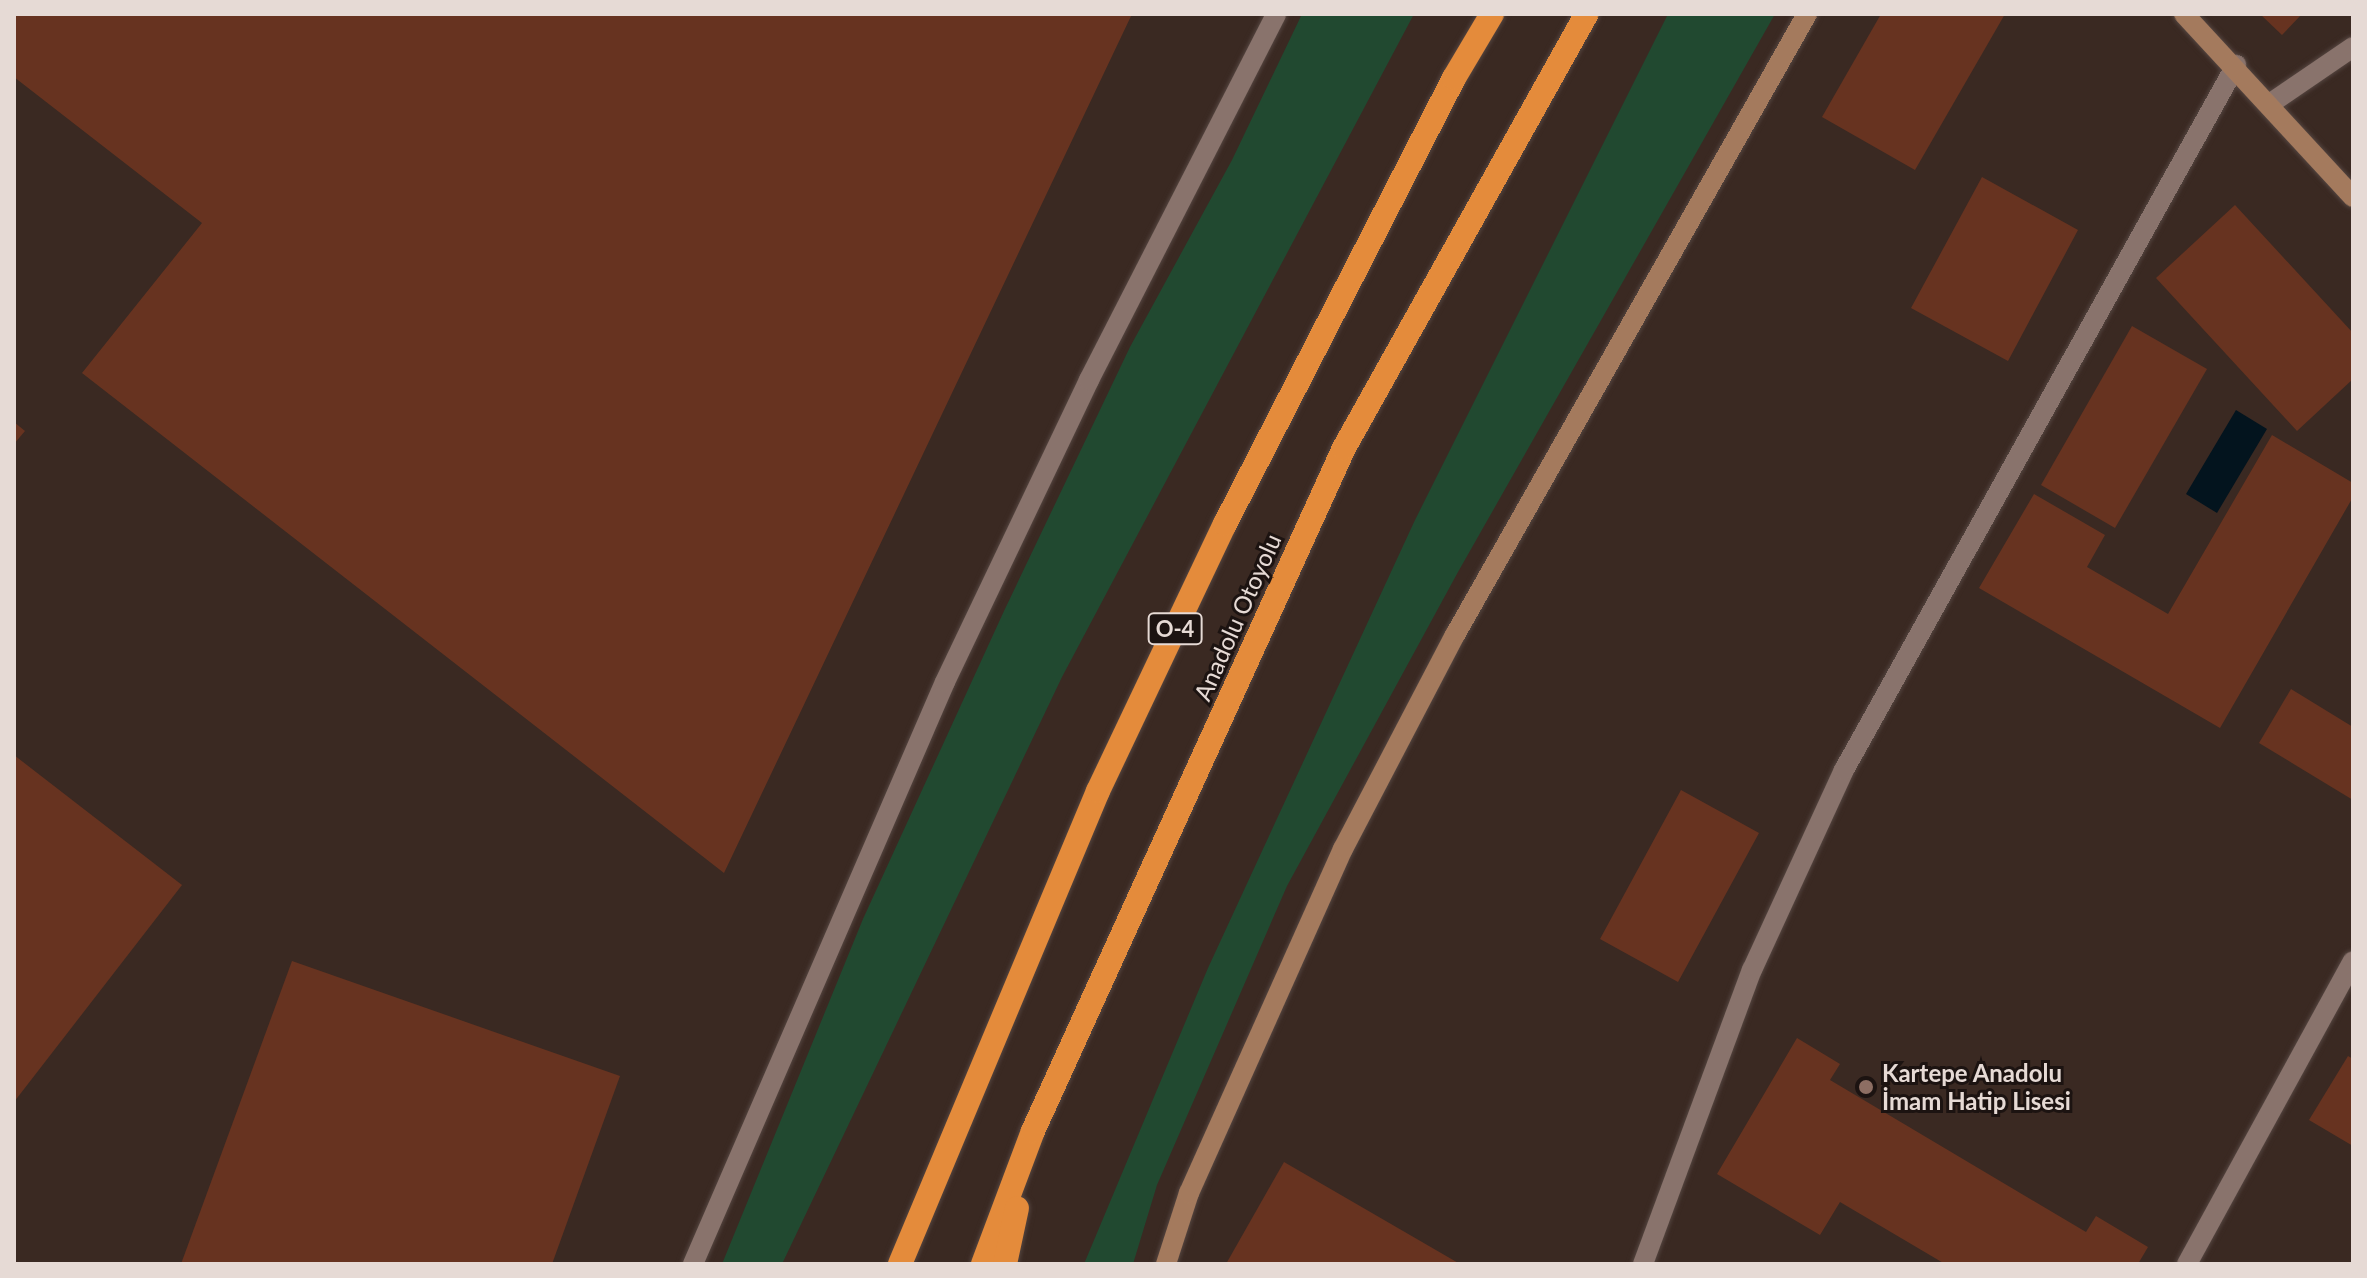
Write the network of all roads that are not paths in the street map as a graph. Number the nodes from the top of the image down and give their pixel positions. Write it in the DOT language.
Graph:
graph roads {
  1 [pos="1276,14"];
  2 [pos="1492,14"];
  3 [pos="1587,14"];
  4 [pos="1807,14"];
  5 [pos="2184,14"];
  6 [pos="2353,47"];
  7 [pos="2236,65"];
  8 [pos="2271,103"];
  9 [pos="2353,197"];
  10 [pos="2353,961"];
  11 [pos="1033,1131"];
  12 [pos="693,1264"];
  13 [pos="900,1264"];
  14 [pos="983,1264"];
  15 [pos="1005,1264"];
  16 [pos="1166,1264"];
  17 [pos="1643,1264"];
  18 [pos="2187,1264"];
  1 -- 12 [label="street"];
  2 -- 13 [label="highway, Anadolu Otoyolu / O-4"];
  3 -- 11 [label="highway, Anadolu Otoyolu"];
  4 -- 16 [label="street"];
  5 -- 7 [label="street"];
  6 -- 8 [label="street"];
  7 -- 8 [label="street"];
  7 -- 17 [label="street"];
  8 -- 9 [label="street"];
  10 -- 18 [label="street"];
  11 -- 14 [label="highway, Anadolu Otoyolu"];
  11 -- 15 [label="highway"];
}
